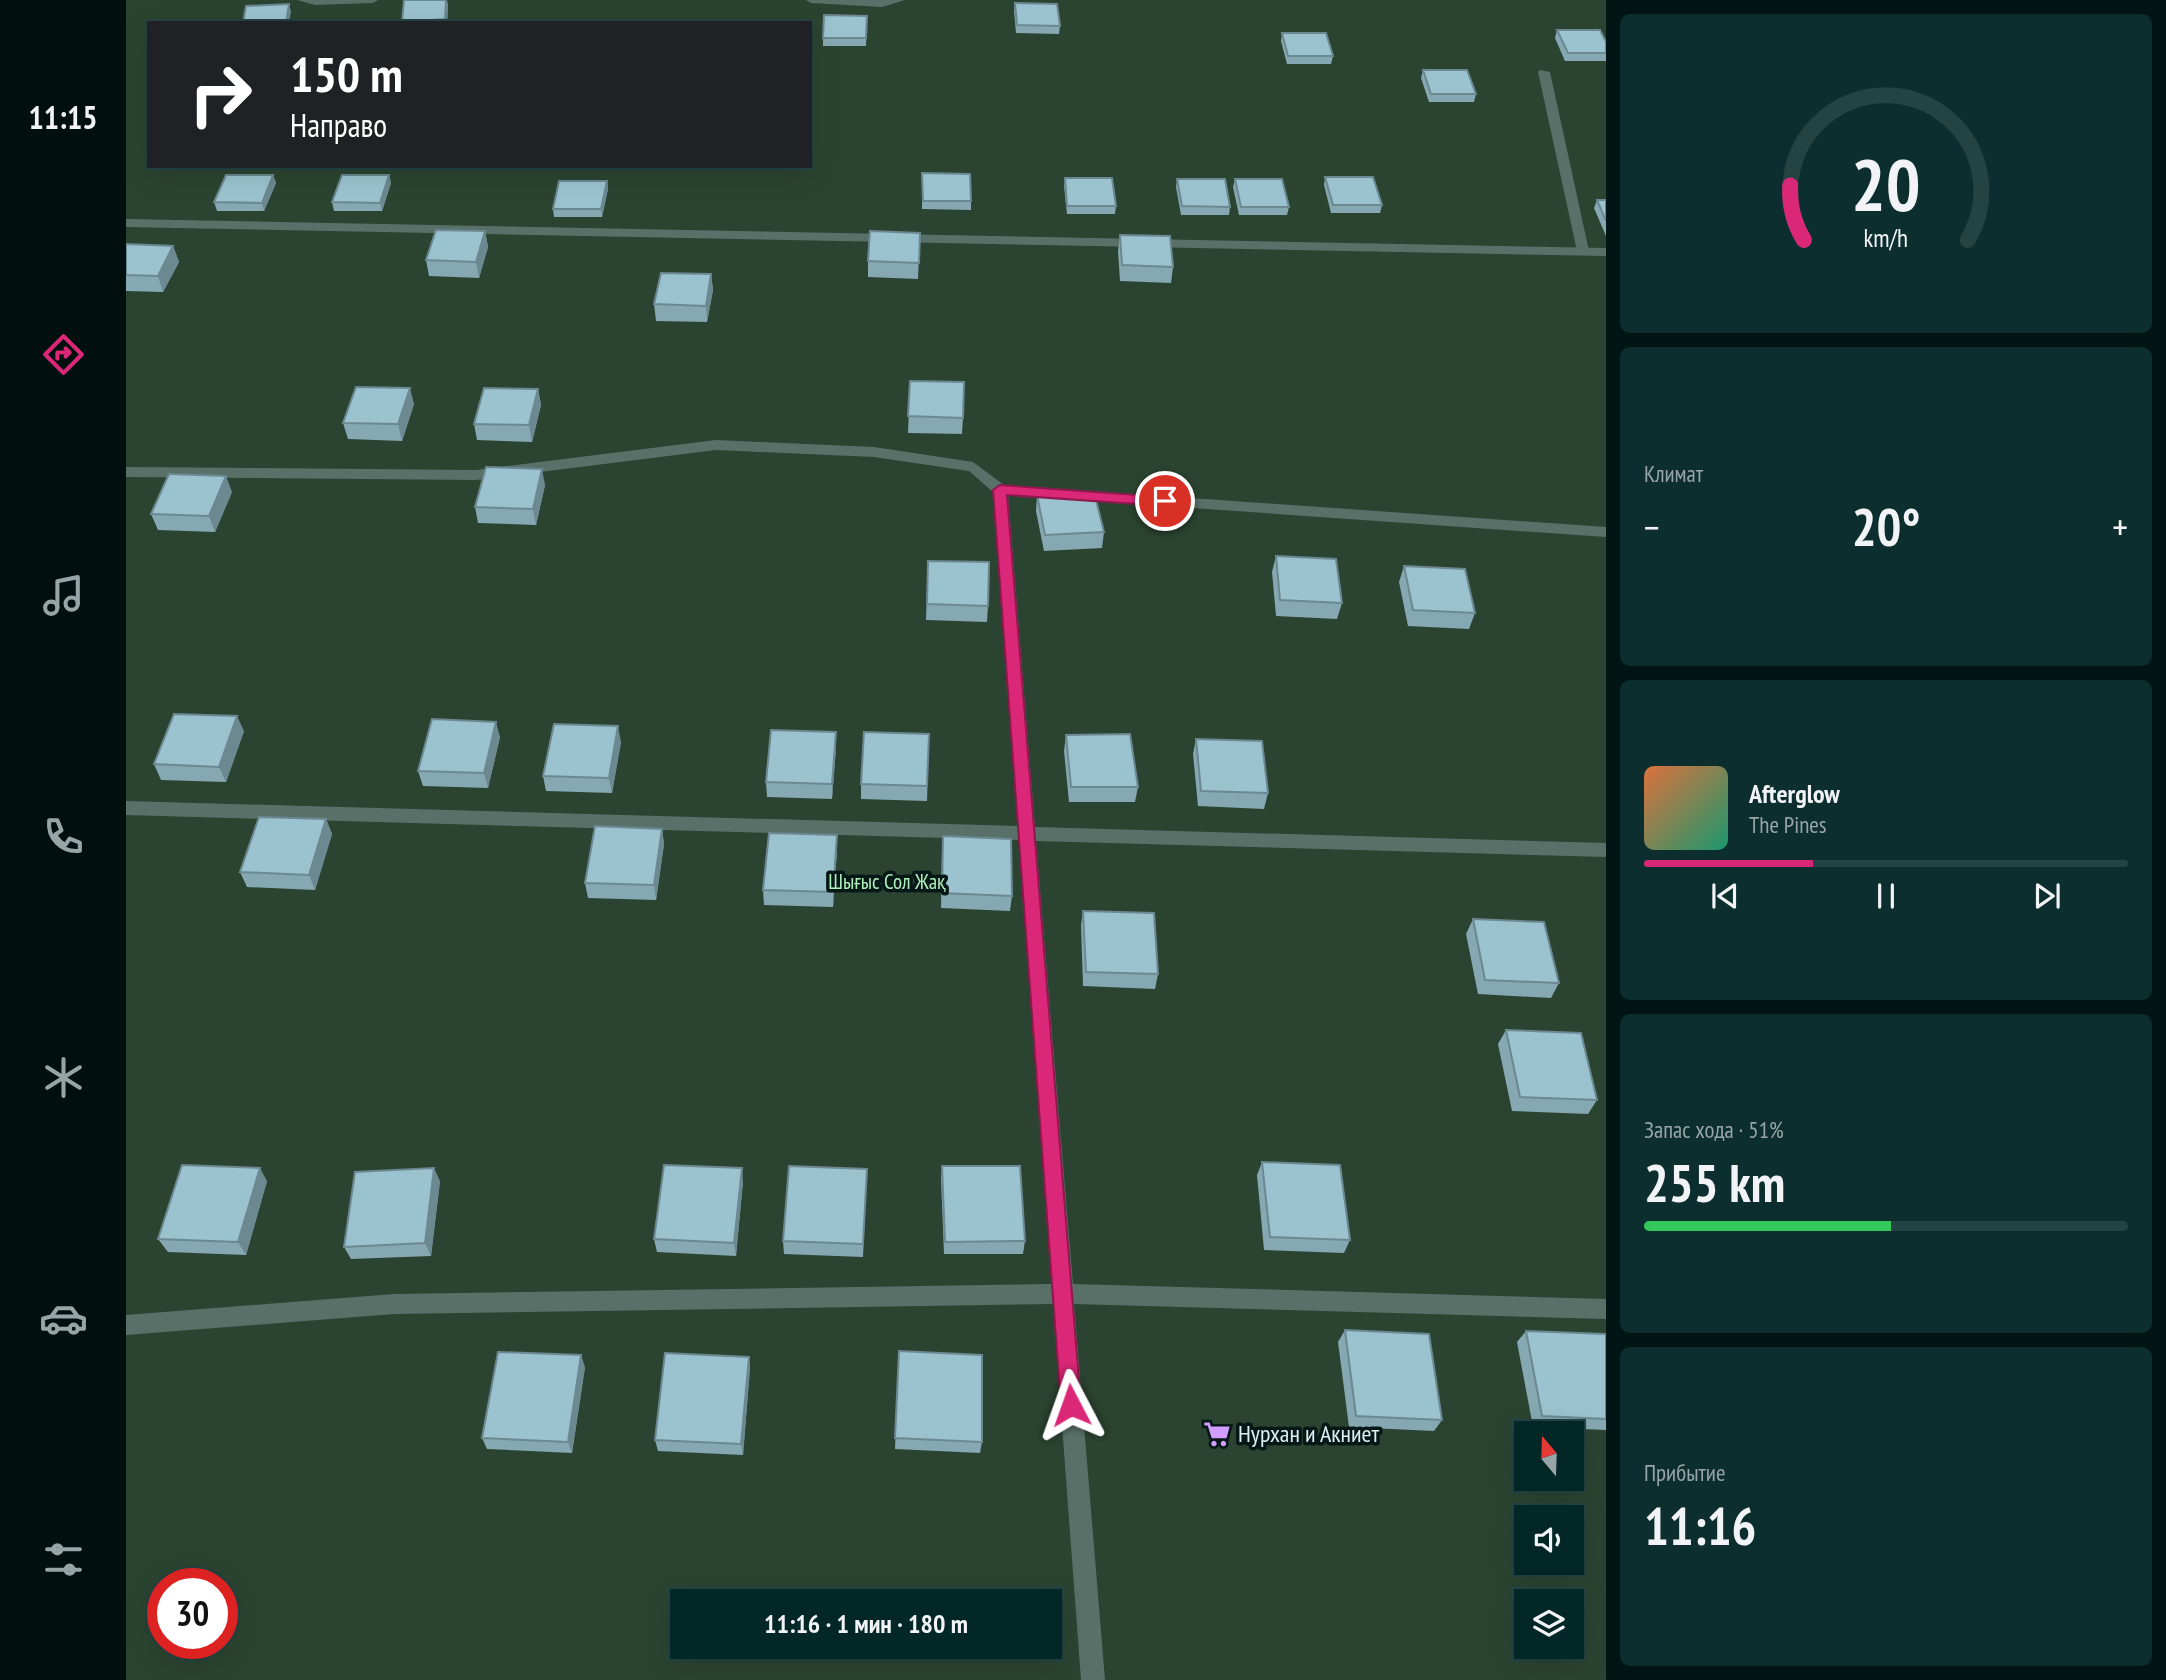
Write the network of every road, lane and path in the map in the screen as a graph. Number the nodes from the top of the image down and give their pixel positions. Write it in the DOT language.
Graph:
graph roads {
  1 [pos="302,0"];
  2 [pos="373,0"];
  3 [pos="811,0"];
  4 [pos="900,0"];
  5 [pos="1544,72"];
  6 [pos="126,223"];
  7 [pos="1583,251"];
  8 [pos="1606,252"];
  9 [pos="126,472"];
  10 [pos="1000,490"];
  11 [pos="1606,532"];
  12 [pos="126,808"];
  13 [pos="1027,835"];
  14 [pos="1606,850"];
  15 [pos="1062,1294"];
  16 [pos="1606,1309"];
  17 [pos="126,1325"];
  18 [pos="1093,1680"];
  1 -- 2 [label="street"];
  3 -- 4 [label="street"];
  5 -- 7 [label="street"];
  6 -- 7 [label="street"];
  7 -- 8 [label="street"];
  9 -- 10 [label="street"];
  10 -- 11 [label="street"];
  10 -- 13 [label="street"];
  12 -- 13 [label="street"];
  13 -- 14 [label="street"];
  13 -- 15 [label="street"];
  15 -- 16 [label="street"];
  15 -- 17 [label="street"];
  15 -- 18 [label="street"];
}
